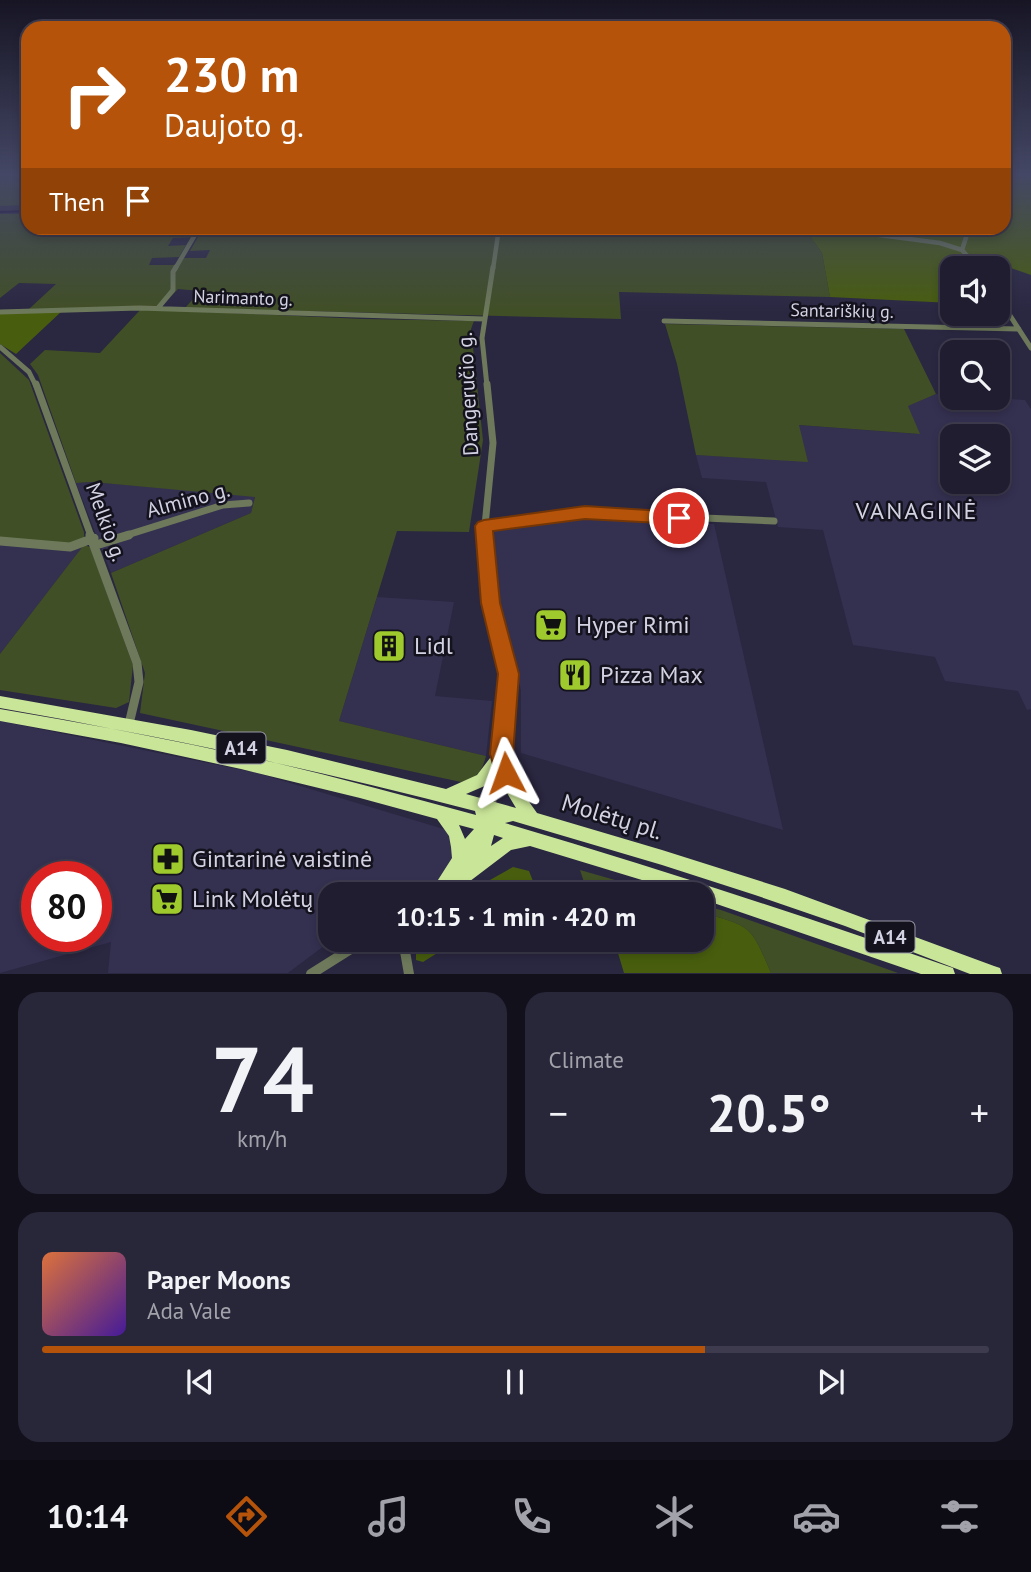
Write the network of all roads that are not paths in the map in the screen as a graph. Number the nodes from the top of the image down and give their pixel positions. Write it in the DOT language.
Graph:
graph roads {
  1 [pos="195,235"];
  2 [pos="498,235"];
  3 [pos="887,235"];
  4 [pos="967,235"];
  5 [pos="962,250"];
  6 [pos="967,256"];
  7 [pos="158,308"];
  8 [pos="0,312"];
  9 [pos="1010,316"];
  10 [pos="484,319"];
  11 [pos="664,321"];
  12 [pos="1019,330"];
  13 [pos="0,347"];
  14 [pos="1031,348"];
  15 [pos="249,502"];
  16 [pos="774,521"];
  17 [pos="484,526"];
  18 [pos="0,541"];
  19 [pos="95,542"];
  20 [pos="0,702"];
  21 [pos="0,715"];
  22 [pos="129,724"];
  23 [pos="502,754"];
  24 [pos="447,795"];
  25 [pos="485,805"];
  26 [pos="441,814"];
  27 [pos="524,815"];
  28 [pos="487,826"];
  29 [pos="533,839"];
  30 [pos="462,869"];
  31 [pos="450,882"];
  32 [pos="346,952"];
  33 [pos="405,952"];
  34 [pos="311,974"];
  35 [pos="409,974"];
  36 [pos="947,974"];
  37 [pos="994,974"];
  1 -- 7 [label="street"];
  2 -- 10 [label="street, Dangeručio g."];
  3 -- 5 [label="street"];
  4 -- 5 [label="street"];
  5 -- 6 [label="street"];
  7 -- 8 [label="street, Narimanto g."];
  7 -- 10 [label="street, Narimanto g."];
  9 -- 12 [label="street"];
  10 -- 17 [label="street, Dangeručio g."];
  11 -- 12 [label="street, Santariškių g."];
  12 -- 14 [label="street"];
  13 -- 19 [label="street, Melkio g."];
  15 -- 19 [label="street, Almino g."];
  16 -- 17 [label="street"];
  17 -- 23 [label="street, Dangeručio g."];
  18 -- 19 [label="street, Almino g."];
  19 -- 22 [label="street, Melkio g."];
  20 -- 22 [label="highway, Molėtų pl. / A14"];
  21 -- 26 [label="highway, Molėtų pl. / A14"];
  22 -- 24 [label="highway, Molėtų pl. / A14"];
  23 -- 24 [label="highway"];
  23 -- 25 [label="street, Dangeručio g."];
  23 -- 27 [label="highway"];
  24 -- 25 [label="highway, Molėtų pl. / A14"];
  25 -- 27 [label="highway, Molėtų pl. / A14"];
  25 -- 28 [label="highway"];
  26 -- 28 [label="highway, Molėtų pl. / A14"];
  26 -- 30 [label="highway"];
  27 -- 28 [label="highway"];
  27 -- 37 [label="highway, Molėtų pl. / A14"];
  28 -- 29 [label="highway, Molėtų pl. / A14"];
  28 -- 30 [label="highway"];
  29 -- 30 [label="highway"];
  29 -- 36 [label="highway, Molėtų pl. / A14"];
  30 -- 31 [label="highway"];
  32 -- 34 [label="street"];
  33 -- 35 [label="street"];
}
